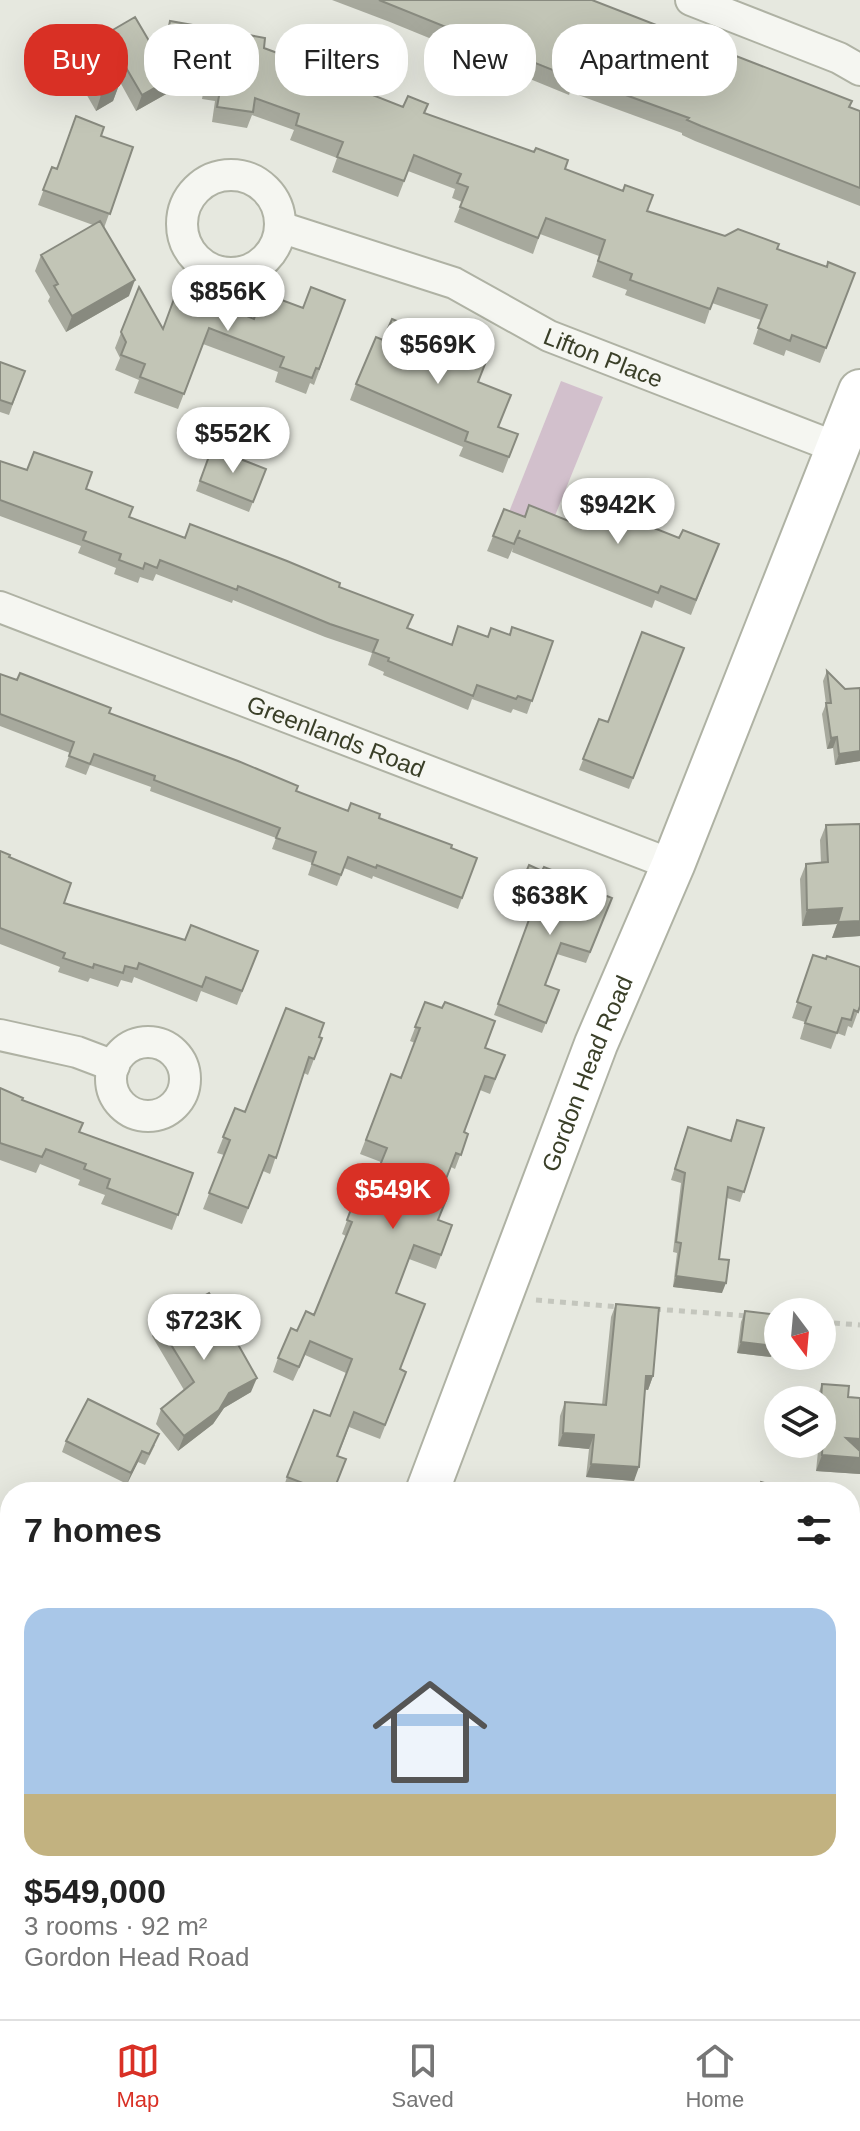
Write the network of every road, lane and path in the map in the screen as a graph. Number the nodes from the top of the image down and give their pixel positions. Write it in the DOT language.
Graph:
graph roads {
  1 [pos="691,0"];
  2 [pos="860,70"];
  3 [pos="280,227"];
  4 [pos="860,391"];
  5 [pos="838,448"];
  6 [pos="0,607"];
  7 [pos="673,865"];
  8 [pos="0,1035"];
  9 [pos="114,1066"];
  10 [pos="501,1298"];
  11 [pos="624,1307"];
  12 [pos="655,1309"];
  13 [pos="763,1317"];
  14 [pos="836,1323"];
  15 [pos="860,1325"];
  16 [pos="431,1482"];
  1 -- 2 [label="street"];
  3 -- 5 [label="street, Lifton Place"];
  4 -- 5 [label="main road, Gordon Head Road"];
  5 -- 7 [label="main road, Gordon Head Road"];
  6 -- 7 [label="street, Greenlands Road"];
  7 -- 10 [label="main road, Gordon Head Road"];
  8 -- 9 [label="street"];
  10 -- 11 [label="path"];
  10 -- 16 [label="main road, Gordon Head Road"];
  12 -- 13 [label="path"];
  14 -- 15 [label="path"];
}
